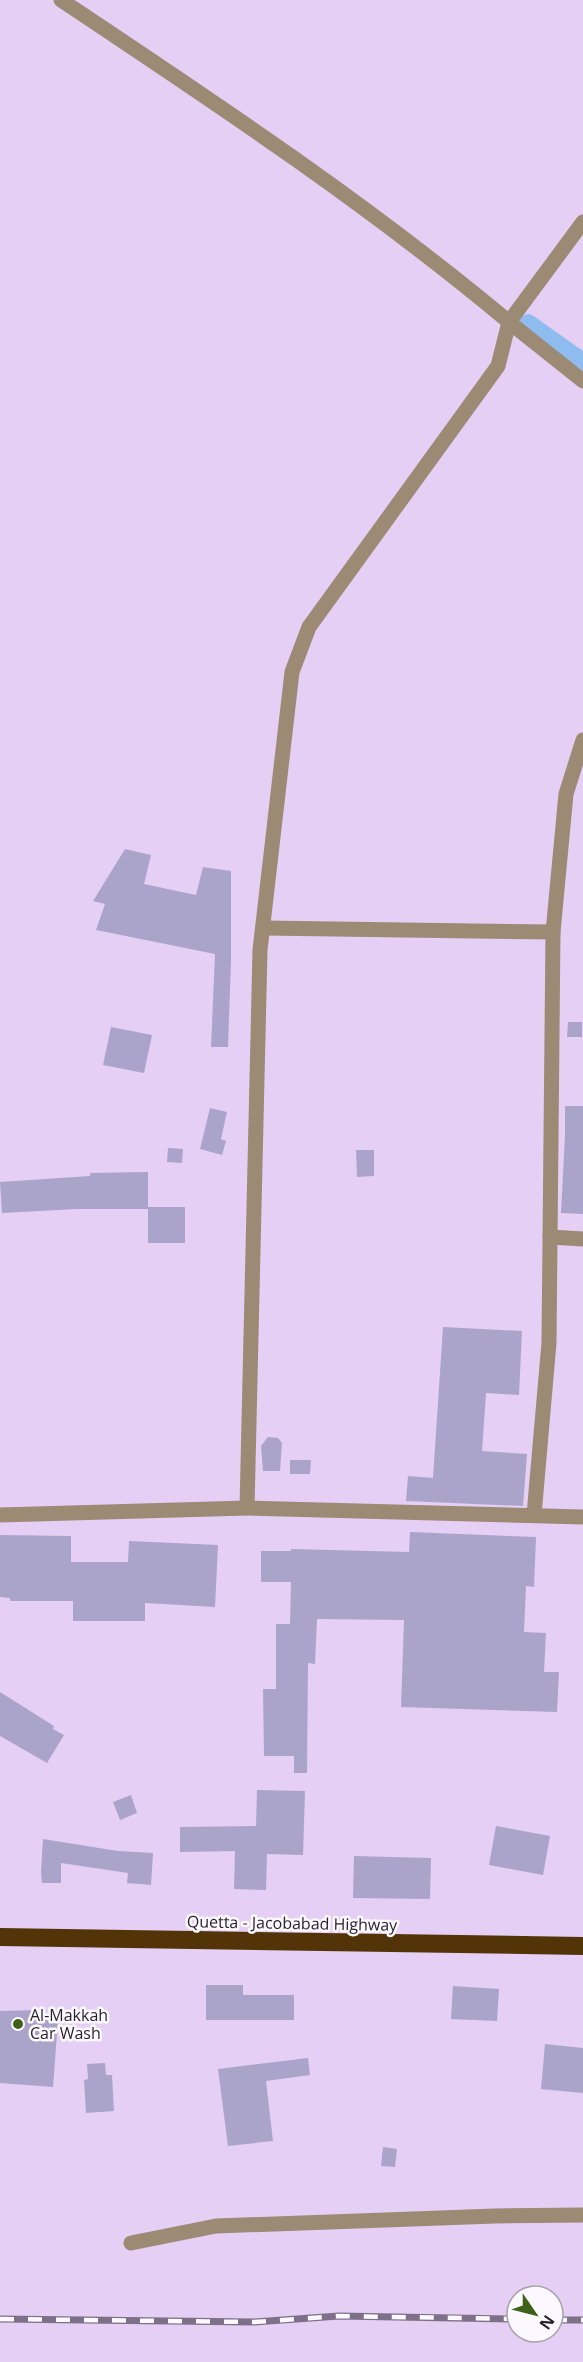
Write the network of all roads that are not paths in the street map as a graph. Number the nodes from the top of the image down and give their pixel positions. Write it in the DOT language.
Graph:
graph roads {
  1 [pos="61,0"];
  2 [pos="583,222"];
  3 [pos="509,322"];
  4 [pos="583,381"];
  5 [pos="583,740"];
  6 [pos="262,928"];
  7 [pos="553,932"];
  8 [pos="550,1237"];
  9 [pos="583,1239"];
  10 [pos="247,1509"];
  11 [pos="0,1515"];
  12 [pos="534,1515"];
  13 [pos="583,1517"];
  14 [pos="0,1937"];
  15 [pos="583,1946"];
  16 [pos="583,2216"];
  17 [pos="131,2243"];
  1 -- 3 [label="street"];
  2 -- 3 [label="street"];
  3 -- 4 [label="street"];
  3 -- 6 [label="street"];
  5 -- 7 [label="street"];
  6 -- 7 [label="street"];
  6 -- 10 [label="street"];
  7 -- 8 [label="street"];
  8 -- 9 [label="street"];
  8 -- 12 [label="street"];
  10 -- 11 [label="street"];
  10 -- 12 [label="street"];
  12 -- 13 [label="street"];
  14 -- 15 [label="highway, Quetta - Jacobabad Highway"];
  16 -- 17 [label="street"];
}
